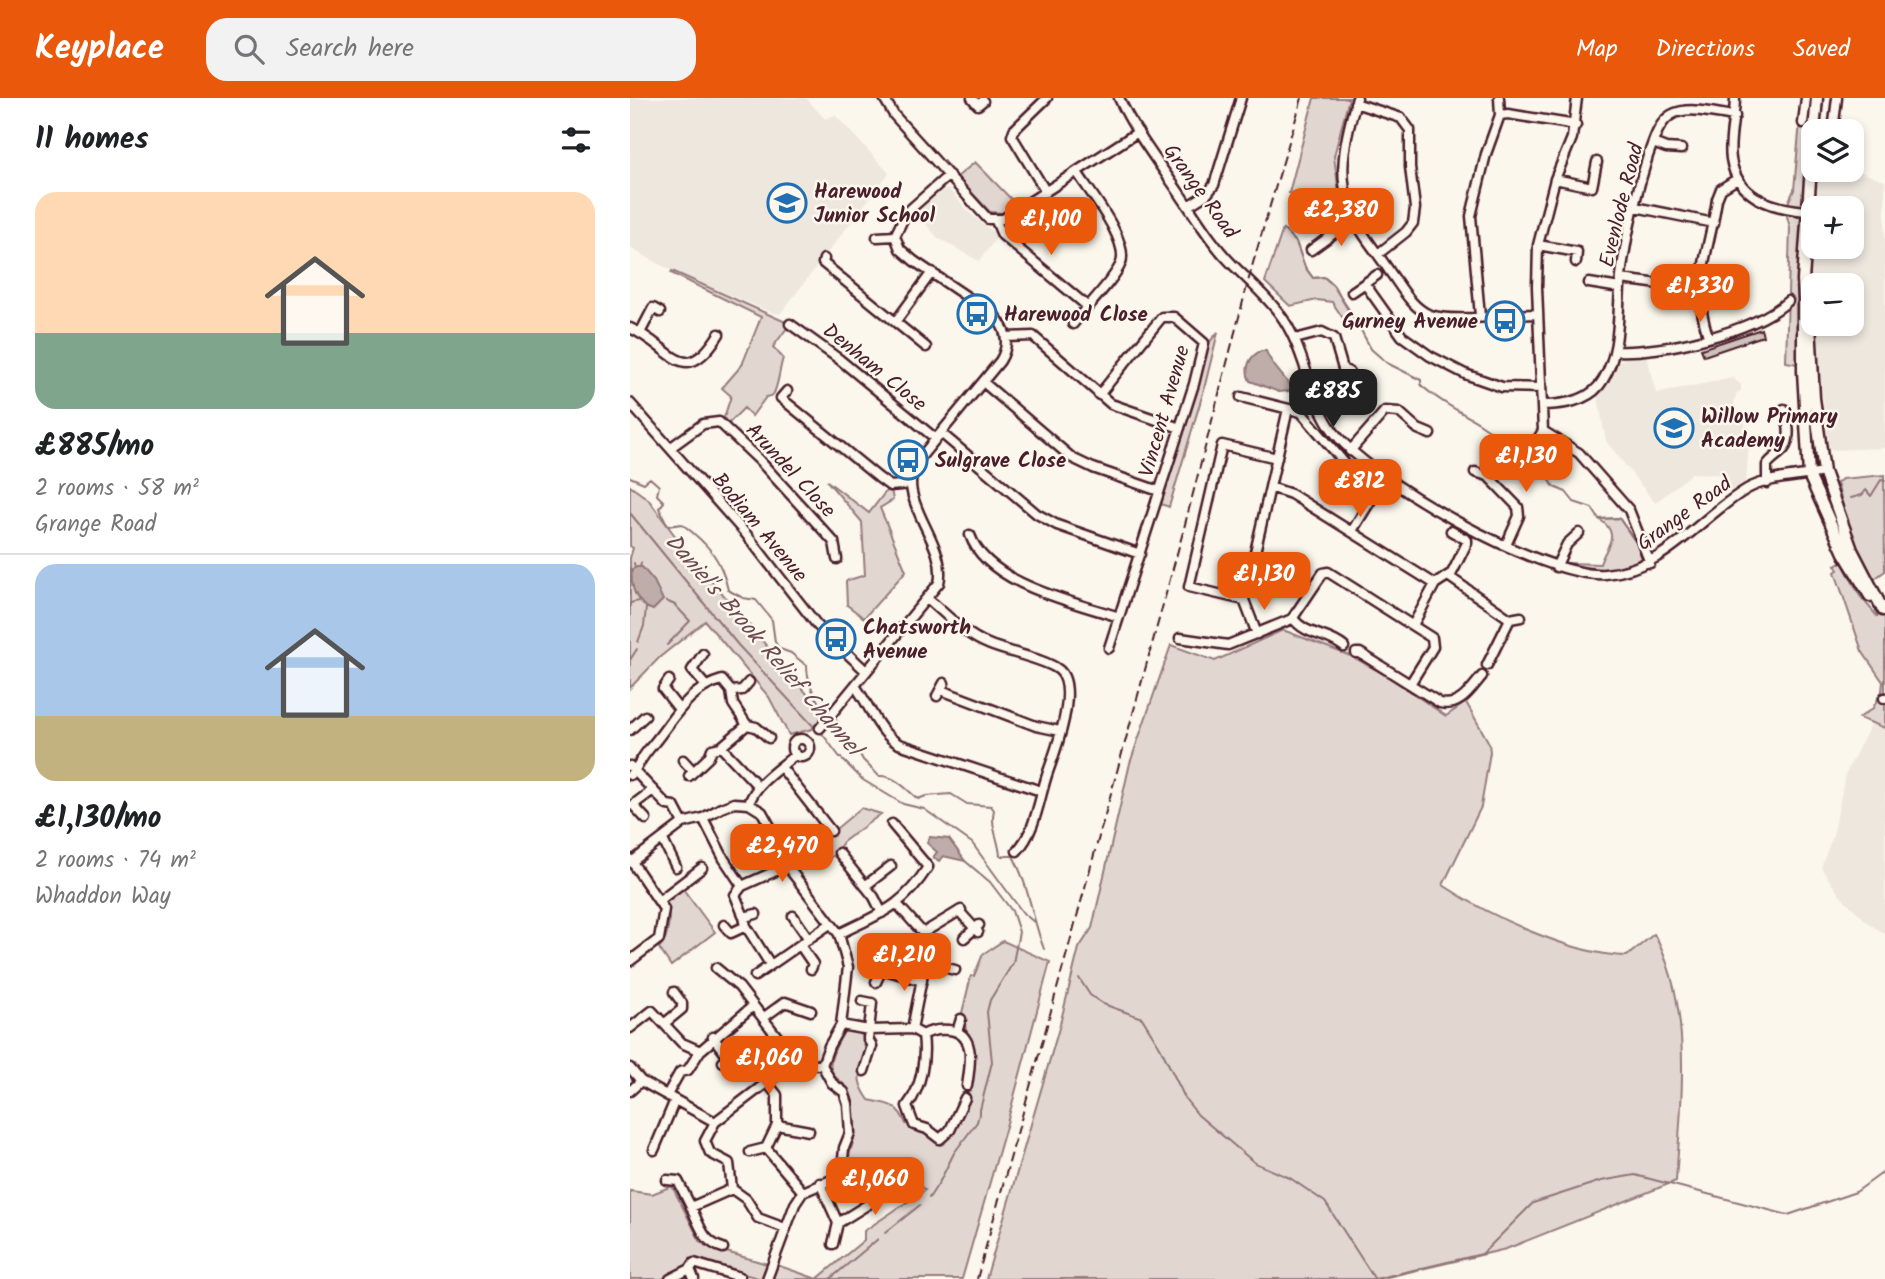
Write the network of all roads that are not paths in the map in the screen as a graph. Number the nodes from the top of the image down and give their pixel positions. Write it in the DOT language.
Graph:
graph roads {
  1 [pos="884,98"];
  2 [pos="972,98"];
  3 [pos="1047,98"];
  4 [pos="1119,98"];
  5 [pos="1499,98"];
  6 [pos="1577,98"];
  7 [pos="1735,98"];
  8 [pos="1806,98"];
  9 [pos="1817,98"];
  10 [pos="1837,98"];
  11 [pos="1237,99"];
  12 [pos="1356,100"];
  13 [pos="984,101"];
  14 [pos="1500,115"];
  15 [pos="1735,116"];
  16 [pos="1803,119"];
  17 [pos="1815,119"];
  18 [pos="1834,119"];
  19 [pos="1576,125"];
  20 [pos="1138,132"];
  21 [pos="1653,144"];
  22 [pos="1684,148"];
  23 [pos="1597,162"];
  24 [pos="1077,172"];
  25 [pos="949,175"];
  26 [pos="1555,178"];
  27 [pos="1737,178"];
  28 [pos="1046,192"];
  29 [pos="1188,206"];
  30 [pos="1635,207"];
  31 [pos="1801,210"];
  32 [pos="1354,219"];
  33 [pos="996,220"];
  34 [pos="1714,223"];
  35 [pos="895,236"];
  36 [pos="877,237"];
  37 [pos="1538,245"];
  38 [pos="1311,250"];
  39 [pos="1378,254"];
  40 [pos="824,259"];
  41 [pos="1576,262"];
  42 [pos="932,272"];
  43 [pos="1377,275"];
  44 [pos="1365,284"];
  45 [pos="1589,284"];
  46 [pos="1620,284"];
  47 [pos="1661,284"];
  48 [pos="1352,292"];
  49 [pos="1788,301"];
  50 [pos="1087,306"];
  51 [pos="660,312"];
  52 [pos="1538,314"];
  53 [pos="1480,316"];
  54 [pos="896,321"];
  55 [pos="790,324"];
  56 [pos="1073,324"];
  57 [pos="630,328"];
  58 [pos="640,332"];
  59 [pos="719,334"];
  60 [pos="1708,336"];
  61 [pos="1802,336"];
  62 [pos="1811,336"];
  63 [pos="1006,337"];
  64 [pos="1295,339"];
  65 [pos="933,340"];
  66 [pos="1615,351"];
  67 [pos="1344,371"];
  68 [pos="983,382"];
  69 [pos="1541,388"];
  70 [pos="786,391"];
  71 [pos="1100,395"];
  72 [pos="1241,397"];
  73 [pos="630,403"];
  74 [pos="1542,405"];
  75 [pos="1288,409"];
  76 [pos="1784,409"];
  77 [pos="1180,428"];
  78 [pos="1543,431"];
  79 [pos="1430,434"];
  80 [pos="938,436"];
  81 [pos="670,448"];
  82 [pos="1531,449"];
  83 [pos="1350,451"];
  84 [pos="1277,458"];
  85 [pos="1348,467"];
  86 [pos="1473,472"];
  87 [pos="1824,472"];
  88 [pos="1809,475"];
  89 [pos="1384,479"];
  90 [pos="1767,482"];
  91 [pos="911,484"];
  92 [pos="1270,487"];
  93 [pos="1159,491"];
  94 [pos="1352,531"];
  95 [pos="1451,531"];
  96 [pos="1578,538"];
  97 [pos="983,539"];
  98 [pos="1506,545"];
  99 [pos="1848,551"];
  100 [pos="1140,554"];
  101 [pos="836,559"];
  102 [pos="1650,563"];
  103 [pos="1556,567"];
  104 [pos="1448,576"];
  105 [pos="1436,584"];
  106 [pos="928,599"];
  107 [pos="1244,600"];
  108 [pos="1884,611"];
  109 [pos="1119,617"];
  110 [pos="1521,617"];
  111 [pos="1293,618"];
  112 [pos="1510,619"];
  113 [pos="1413,625"];
  114 [pos="1257,634"];
  115 [pos="1180,638"];
  116 [pos="1340,642"];
  117 [pos="1109,648"];
  118 [pos="1356,653"];
  119 [pos="703,654"];
  120 [pos="1486,665"];
  121 [pos="866,671"];
  122 [pos="1482,677"];
  123 [pos="669,680"];
  124 [pos="749,682"];
  125 [pos="1410,684"];
  126 [pos="705,685"];
  127 [pos="855,686"];
  128 [pos="941,690"];
  129 [pos="731,691"];
  130 [pos="678,708"];
  131 [pos="645,716"];
  132 [pos="747,725"];
  133 [pos="820,728"];
  134 [pos="630,730"];
  135 [pos="1060,731"];
  136 [pos="769,738"];
  137 [pos="721,747"];
  138 [pos="796,754"];
  139 [pos="683,760"];
  140 [pos="781,767"];
  141 [pos="631,771"];
  142 [pos="757,785"];
  143 [pos="653,789"];
  144 [pos="1041,791"];
  145 [pos="749,804"];
  146 [pos="633,810"];
  147 [pos="703,818"];
  148 [pos="646,819"];
  149 [pos="684,823"];
  150 [pos="892,824"];
  151 [pos="772,830"];
  152 [pos="831,831"];
  153 [pos="663,840"];
  154 [pos="747,842"];
  155 [pos="1017,851"];
  156 [pos="839,853"];
  157 [pos="631,860"];
  158 [pos="678,864"];
  159 [pos="787,866"];
  160 [pos="891,866"];
  161 [pos="702,868"];
  162 [pos="742,886"];
  163 [pos="865,886"];
  164 [pos="660,900"];
  165 [pos="897,904"];
  166 [pos="882,913"];
  167 [pos="756,914"];
  168 [pos="744,916"];
  169 [pos="793,916"];
  170 [pos="830,924"];
  171 [pos="724,925"];
  172 [pos="746,926"];
  173 [pos="923,933"];
  174 [pos="839,934"];
  175 [pos="809,939"];
  176 [pos="964,939"];
  177 [pos="800,945"];
  178 [pos="877,960"];
  179 [pos="630,961"];
  180 [pos="958,961"];
  181 [pos="927,962"];
  182 [pos="770,964"];
  183 [pos="716,968"];
  184 [pos="811,969"];
  185 [pos="882,969"];
  186 [pos="755,975"];
  187 [pos="922,981"];
  188 [pos="876,982"];
  189 [pos="674,992"];
  190 [pos="862,1001"];
  191 [pos="753,1006"];
  192 [pos="811,1011"];
  193 [pos="763,1018"];
  194 [pos="961,1018"];
  195 [pos="665,1023"];
  196 [pos="841,1025"];
  197 [pos="630,1028"];
  198 [pos="869,1030"];
  199 [pos="912,1030"];
  200 [pos="957,1032"];
  201 [pos="923,1035"];
  202 [pos="713,1037"];
  203 [pos="700,1051"];
  204 [pos="723,1062"];
  205 [pos="791,1064"];
  206 [pos="822,1065"];
  207 [pos="630,1068"];
  208 [pos="864,1071"];
  209 [pos="642,1081"];
  210 [pos="766,1081"];
  211 [pos="967,1086"];
  212 [pos="630,1091"];
  213 [pos="671,1097"];
  214 [pos="965,1098"];
  215 [pos="715,1122"];
  216 [pos="777,1125"];
  217 [pos="809,1130"];
  218 [pos="766,1148"];
  219 [pos="653,1150"];
  220 [pos="750,1152"];
  221 [pos="667,1180"];
  222 [pos="820,1183"];
  223 [pos="732,1189"];
  224 [pos="876,1189"];
  225 [pos="803,1192"];
  226 [pos="691,1207"];
  227 [pos="838,1223"];
  228 [pos="785,1228"];
  229 [pos="833,1244"];
  230 [pos="723,1248"];
  231 [pos="690,1269"];
  232 [pos="740,1277"];
  233 [pos="670,1279"];
  234 [pos="694,1279"];
  235 [pos="767,1279"];
  1 -- 25 [label="street"];
  2 -- 13 [label="street"];
  3 -- 28 [label="street"];
  4 -- 20 [label="street, Grange Road"];
  5 -- 14 [label="street"];
  6 -- 19 [label="street"];
  7 -- 15 [label="street"];
  8 -- 16 [label="street"];
  9 -- 17 [label="main road"];
  10 -- 18 [label="street"];
  11 -- 29 [label="street"];
  12 -- 32 [label="street"];
  12 -- 39 [label="street"];
  14 -- 19 [label="street"];
  14 -- 53 [label="street"];
  15 -- 21 [label="street, Evenlode Road"];
  15 -- 27 [label="street"];
  19 -- 26 [label="street"];
  20 -- 24 [label="street"];
  20 -- 29 [label="street, Grange Road"];
  21 -- 22 [label="street"];
  21 -- 30 [label="street, Evenlode Road"];
  23 -- 26 [label="street"];
  24 -- 28 [label="street"];
  24 -- 50 [label="street"];
  25 -- 33 [label="street"];
  25 -- 35 [label="street"];
  26 -- 37 [label="street"];
  27 -- 31 [label="street"];
  27 -- 34 [label="street"];
  28 -- 33 [label="street"];
  29 -- 64 [label="street, Grange Road"];
  30 -- 34 [label="street"];
  30 -- 46 [label="street, Evenlode Road"];
  32 -- 38 [label="street"];
  32 -- 39 [label="street"];
  33 -- 50 [label="street"];
  34 -- 60 [label="street"];
  35 -- 36 [label="street"];
  35 -- 42 [label="street"];
  37 -- 41 [label="street"];
  37 -- 52 [label="street"];
  39 -- 53 [label="street"];
  40 -- 54 [label="street"];
  42 -- 54 [label="street"];
  42 -- 63 [label="street"];
  43 -- 44 [label="street"];
  44 -- 48 [label="street"];
  44 -- 69 [label="street"];
  45 -- 46 [label="street, Evenlode Road"];
  46 -- 47 [label="street"];
  46 -- 66 [label="street, Evenlode Road"];
  49 -- 60 [label="street"];
  50 -- 56 [label="street"];
  51 -- 58 [label="street"];
  52 -- 53 [label="street"];
  52 -- 69 [label="street"];
  54 -- 65 [label="street"];
  55 -- 80 [label="street, Denham Close"];
  57 -- 58 [label="street"];
  58 -- 59 [label="street"];
  60 -- 66 [label="street"];
  61 -- 88 [label="main road"];
  62 -- 87 [label="main road"];
  63 -- 68 [label="street"];
  63 -- 71 [label="street"];
  64 -- 67 [label="street"];
  64 -- 83 [label="street, Grange Road"];
  66 -- 74 [label="street, Evenlode Road"];
  68 -- 80 [label="street"];
  68 -- 93 [label="street"];
  69 -- 74 [label="street"];
  70 -- 91 [label="street"];
  71 -- 77 [label="street"];
  71 -- 77 [label="street, Vincent Avenue"];
  72 -- 75 [label="street"];
  73 -- 81 [label="street, Bodiam Avenue"];
  74 -- 78 [label="street"];
  75 -- 84 [label="street"];
  75 -- 85 [label="street"];
  76 -- 90 [label="street"];
  77 -- 93 [label="street, Vincent Avenue"];
  78 -- 82 [label="street"];
  78 -- 102 [label="street"];
  79 -- 83 [label="street"];
  80 -- 91 [label="street"];
  80 -- 100 [label="street, Denham Close"];
  81 -- 101 [label="street, Arundel Close"];
  81 -- 121 [label="street, Bodiam Avenue"];
  83 -- 89 [label="street, Grange Road"];
  84 -- 92 [label="street"];
  84 -- 107 [label="street"];
  86 -- 98 [label="street"];
  87 -- 88 [label="street, Grange Road"];
  87 -- 99 [label="main road"];
  88 -- 90 [label="street, Grange Road"];
  88 -- 99 [label="main road"];
  89 -- 94 [label="street"];
  89 -- 98 [label="street, Grange Road"];
  90 -- 102 [label="street, Grange Road"];
  91 -- 106 [label="street"];
  92 -- 94 [label="street"];
  92 -- 107 [label="street"];
  93 -- 100 [label="street, Vincent Avenue"];
  94 -- 105 [label="street"];
  95 -- 104 [label="street"];
  96 -- 103 [label="street"];
  97 -- 109 [label="street"];
  98 -- 103 [label="street, Grange Road"];
  99 -- 108 [label="main road"];
  100 -- 109 [label="street, Vincent Avenue"];
  102 -- 103 [label="street, Grange Road"];
  104 -- 105 [label="street"];
  104 -- 112 [label="street"];
  105 -- 113 [label="street"];
  106 -- 121 [label="street"];
  106 -- 135 [label="street"];
  107 -- 114 [label="street"];
  109 -- 117 [label="street, Vincent Avenue"];
  110 -- 112 [label="street"];
  111 -- 113 [label="street"];
  111 -- 114 [label="street"];
  111 -- 116 [label="street"];
  112 -- 120 [label="street"];
  113 -- 125 [label="street"];
  114 -- 115 [label="street"];
  118 -- 125 [label="street"];
  119 -- 126 [label="street"];
  121 -- 127 [label="street"];
  122 -- 125 [label="street"];
  123 -- 130 [label="street"];
  124 -- 129 [label="street"];
  126 -- 129 [label="street"];
  126 -- 130 [label="street"];
  127 -- 133 [label="street"];
  127 -- 144 [label="street"];
  128 -- 135 [label="street"];
  129 -- 132 [label="street"];
  130 -- 141 [label="street"];
  131 -- 134 [label="street"];
  132 -- 136 [label="street"];
  132 -- 137 [label="street"];
  135 -- 144 [label="street"];
  137 -- 139 [label="street"];
  137 -- 142 [label="street"];
  138 -- 138 [label="street"];
  138 -- 140 [label="street"];
  140 -- 142 [label="street"];
  140 -- 152 [label="street"];
  141 -- 143 [label="street"];
  142 -- 145 [label="street"];
  143 -- 146 [label="street"];
  143 -- 149 [label="street"];
  144 -- 155 [label="street"];
  145 -- 147 [label="street"];
  145 -- 151 [label="street"];
  146 -- 148 [label="street"];
  147 -- 149 [label="street"];
  147 -- 162 [label="street"];
  149 -- 153 [label="street"];
  150 -- 165 [label="street"];
  151 -- 154 [label="street"];
  151 -- 159 [label="street"];
  153 -- 157 [label="street"];
  153 -- 158 [label="street"];
  156 -- 163 [label="street"];
  157 -- 164 [label="street"];
  159 -- 162 [label="street"];
  159 -- 170 [label="street"];
  160 -- 163 [label="street"];
  161 -- 164 [label="street"];
  162 -- 168 [label="street"];
  163 -- 166 [label="street"];
  164 -- 179 [label="street"];
  165 -- 166 [label="street"];
  165 -- 173 [label="street"];
  166 -- 174 [label="street"];
  167 -- 168 [label="street"];
  168 -- 172 [label="street"];
  169 -- 175 [label="street"];
  170 -- 174 [label="street"];
  170 -- 175 [label="street"];
  171 -- 172 [label="street"];
  172 -- 182 [label="street"];
  173 -- 176 [label="street"];
  173 -- 181 [label="street"];
  174 -- 196 [label="street"];
  175 -- 177 [label="street"];
  177 -- 182 [label="street"];
  177 -- 184 [label="street"];
  178 -- 185 [label="street"];
  180 -- 181 [label="street"];
  181 -- 187 [label="street"];
  182 -- 186 [label="street"];
  183 -- 191 [label="street"];
  185 -- 187 [label="street"];
  185 -- 188 [label="street"];
  187 -- 199 [label="street"];
  189 -- 195 [label="street"];
  190 -- 198 [label="street"];
  191 -- 193 [label="street"];
  191 -- 202 [label="street"];
  192 -- 193 [label="street"];
  193 -- 205 [label="street"];
  194 -- 200 [label="street"];
  195 -- 197 [label="street"];
  195 -- 203 [label="street"];
  196 -- 198 [label="street"];
  196 -- 206 [label="street"];
  198 -- 199 [label="street"];
  198 -- 208 [label="street"];
  199 -- 201 [label="street"];
  200 -- 201 [label="street"];
  200 -- 211 [label="street"];
  201 -- 214 [label="street"];
  202 -- 203 [label="street"];
  202 -- 204 [label="street"];
  203 -- 213 [label="street"];
  205 -- 206 [label="street"];
  205 -- 210 [label="street"];
  206 -- 222 [label="street"];
  207 -- 209 [label="street"];
  209 -- 212 [label="street"];
  209 -- 213 [label="street"];
  210 -- 215 [label="street"];
  210 -- 216 [label="street"];
  213 -- 215 [label="street"];
  213 -- 219 [label="street"];
  215 -- 223 [label="street"];
  216 -- 217 [label="street"];
  216 -- 218 [label="street"];
  218 -- 220 [label="street"];
  218 -- 225 [label="street"];
  221 -- 226 [label="street"];
  222 -- 225 [label="street"];
  222 -- 227 [label="street"];
  223 -- 226 [label="street"];
  223 -- 228 [label="street"];
  224 -- 227 [label="street"];
  225 -- 228 [label="street"];
  226 -- 230 [label="street"];
  227 -- 229 [label="street"];
  228 -- 235 [label="street"];
  231 -- 232 [label="street"];
  231 -- 233 [label="street"];
  231 -- 234 [label="street"];
}
